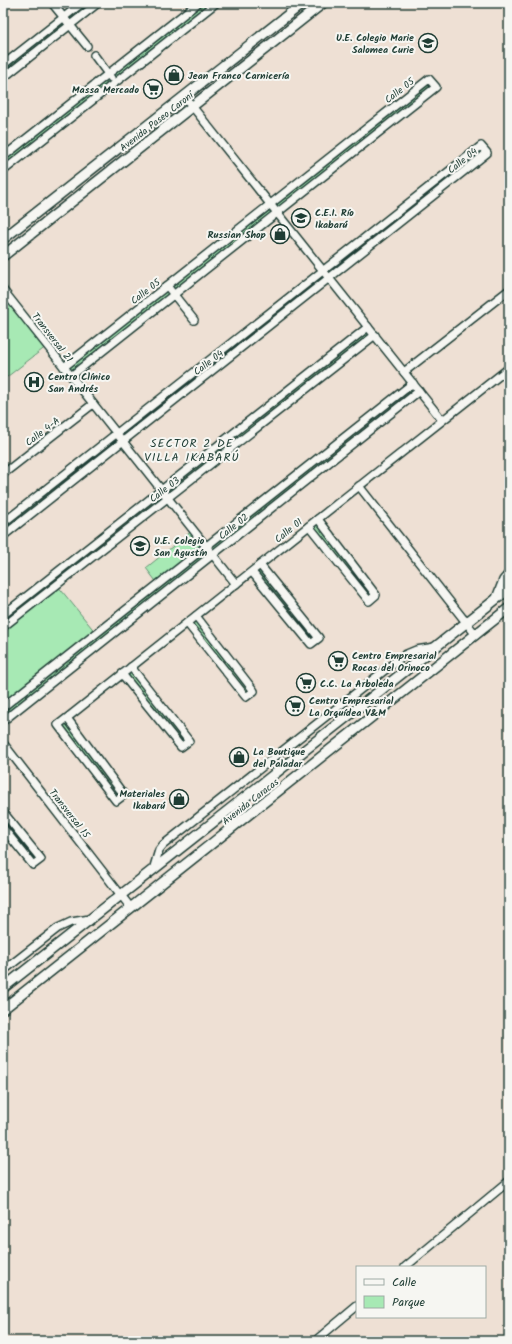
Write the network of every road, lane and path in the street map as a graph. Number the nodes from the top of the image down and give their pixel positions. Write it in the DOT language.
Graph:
graph roads {
  1 [pos="52,3"];
  2 [pos="82,3"];
  3 [pos="98,3"];
  4 [pos="198,3"];
  5 [pos="216,3"];
  6 [pos="303,3"];
  7 [pos="318,5"];
  8 [pos="191,9"];
  9 [pos="64,18"];
  10 [pos="197,18"];
  11 [pos="70,25"];
  12 [pos="87,46"];
  13 [pos="94,56"];
  14 [pos="3,65"];
  15 [pos="108,74"];
  16 [pos="3,78"];
  17 [pos="115,82"];
  18 [pos="184,96"];
  19 [pos="192,106"];
  20 [pos="22,142"];
  21 [pos="29,150"];
  22 [pos="3,157"];
  23 [pos="3,171"];
  24 [pos="270,204"];
  25 [pos="277,213"];
  26 [pos="3,239"];
  27 [pos="3,256"];
  28 [pos="323,270"];
  29 [pos="330,279"];
  30 [pos="167,286"];
  31 [pos="3,290"];
  32 [pos="509,290"];
  33 [pos="174,295"];
  34 [pos="277,306"];
  35 [pos="284,315"];
  36 [pos="194,320"];
  37 [pos="368,327"];
  38 [pos="375,335"];
  39 [pos="344,346"];
  40 [pos="220,351"];
  41 [pos="350,355"];
  42 [pos="226,360"];
  43 [pos="64,367"];
  44 [pos="509,368"];
  45 [pos="404,372"];
  46 [pos="71,376"];
  47 [pos="413,383"];
  48 [pos="419,391"];
  49 [pos="394,398"];
  50 [pos="93,404"];
  51 [pos="400,406"];
  52 [pos="265,408"];
  53 [pos="272,416"];
  54 [pos="442,420"];
  55 [pos="116,433"];
  56 [pos="123,442"];
  57 [pos="310,465"];
  58 [pos="316,473"];
  59 [pos="3,474"];
  60 [pos="359,486"];
  61 [pos="161,490"];
  62 [pos="168,499"];
  63 [pos="318,519"];
  64 [pos="240,520"];
  65 [pos="5,521"];
  66 [pos="309,526"];
  67 [pos="13,528"];
  68 [pos="246,528"];
  69 [pos="3,536"];
  70 [pos="206,547"];
  71 [pos="212,555"];
  72 [pos="260,565"];
  73 [pos="252,572"];
  74 [pos="509,573"];
  75 [pos="50,577"];
  76 [pos="236,584"];
  77 [pos="57,585"];
  78 [pos="509,588"];
  79 [pos="496,598"];
  80 [pos="509,608"];
  81 [pos="3,615"];
  82 [pos="196,616"];
  83 [pos="187,623"];
  84 [pos="466,623"];
  85 [pos="3,627"];
  86 [pos="97,633"];
  87 [pos="476,635"];
  88 [pos="103,641"];
  89 [pos="435,647"];
  90 [pos="131,667"];
  91 [pos="122,674"];
  92 [pos="25,690"];
  93 [pos="32,698"];
  94 [pos="3,707"];
  95 [pos="67,718"];
  96 [pos="3,721"];
  97 [pos="3,743"];
  98 [pos="3,812"];
  99 [pos="3,828"];
  100 [pos="153,870"];
  101 [pos="121,895"];
  102 [pos="131,908"];
  103 [pos="91,919"];
  104 [pos="3,971"];
  105 [pos="3,988"];
  106 [pos="3,1009"];
  107 [pos="509,1181"];
  108 [pos="406,1266"];
  109 [pos="356,1307"];
  110 [pos="315,1341"];
  1 -- 9 [label="street"];
  2 -- 9 [label="street"];
  3 -- 11 [label="street"];
  4 -- 8 [label="street"];
  5 -- 10 [label="street"];
  6 -- 18 [label="street, Avenida Paseo Caroní"];
  7 -- 19 [label="street, Avenida Paseo Caroní"];
  8 -- 10 [label="street"];
  8 -- 15 [label="street"];
  9 -- 11 [label="street"];
  9 -- 14 [label="street"];
  10 -- 17 [label="street"];
  11 -- 12 [label="street"];
  11 -- 16 [label="street"];
  13 -- 15 [label="street"];
  15 -- 17 [label="street"];
  15 -- 20 [label="street"];
  17 -- 21 [label="street"];
  18 -- 19 [label="street"];
  18 -- 26 [label="street, Avenida Paseo Caroní"];
  19 -- 24 [label="street"];
  19 -- 27 [label="street, Avenida Paseo Caroní"];
  20 -- 21 [label="street"];
  20 -- 22 [label="street"];
  21 -- 23 [label="street"];
  24 -- 25 [label="street"];
  24 -- 25 [label="street, Calle 05"];
  24 -- 30 [label="street, Calle 05"];
  25 -- 28 [label="street"];
  25 -- 33 [label="street, Calle 05"];
  28 -- 29 [label="street"];
  28 -- 29 [label="street, Calle 04"];
  28 -- 34 [label="street, Calle 04"];
  29 -- 35 [label="street, Calle 04"];
  29 -- 37 [label="street"];
  30 -- 33 [label="street"];
  30 -- 43 [label="street, Calle 05"];
  31 -- 43 [label="street, Transversal 21"];
  32 -- 45 [label="street"];
  33 -- 36 [label="street"];
  33 -- 46 [label="street, Calle 05"];
  34 -- 35 [label="street"];
  34 -- 40 [label="street, Calle 04"];
  35 -- 42 [label="street, Calle 04"];
  37 -- 38 [label="street"];
  37 -- 39 [label="street, Calle 03"];
  38 -- 41 [label="street, Calle 03"];
  38 -- 45 [label="street"];
  39 -- 41 [label="street"];
  39 -- 52 [label="street, Calle 03"];
  40 -- 42 [label="street"];
  40 -- 55 [label="street, Calle 04"];
  41 -- 53 [label="street, Calle 03"];
  42 -- 56 [label="street, Calle 04"];
  43 -- 46 [label="street, Transversal 21"];
  44 -- 54 [label="street, Calle 01"];
  45 -- 47 [label="street"];
  46 -- 50 [label="street, Transversal 21"];
  47 -- 48 [label="street"];
  47 -- 49 [label="street, Calle 02"];
  48 -- 51 [label="street, Calle 02"];
  48 -- 54 [label="street"];
  49 -- 51 [label="street"];
  49 -- 57 [label="street, Calle 02"];
  50 -- 55 [label="street, Transversal 21"];
  50 -- 59 [label="street, Calle 4-A"];
  51 -- 58 [label="street, Calle 02"];
  52 -- 53 [label="street"];
  52 -- 61 [label="street, Calle 03"];
  53 -- 62 [label="street, Calle 03"];
  54 -- 60 [label="street, Calle 01"];
  55 -- 56 [label="street, Transversal 21"];
  55 -- 65 [label="street, Calle 04"];
  56 -- 61 [label="street, Transversal 21"];
  56 -- 67 [label="street, Calle 04"];
  57 -- 58 [label="street"];
  57 -- 64 [label="street, Calle 02"];
  58 -- 68 [label="street, Calle 02"];
  60 -- 63 [label="street, Calle 01"];
  60 -- 84 [label="street"];
  61 -- 62 [label="street, Transversal 21"];
  61 -- 75 [label="street, Calle 03"];
  62 -- 70 [label="street, Transversal 21"];
  62 -- 77 [label="street, Calle 03"];
  63 -- 66 [label="street, Calle 01"];
  63 -- 66 [label="street"];
  64 -- 68 [label="street"];
  64 -- 70 [label="street, Calle 02"];
  65 -- 67 [label="street"];
  66 -- 72 [label="street, Calle 01"];
  67 -- 69 [label="street, Calle 04"];
  68 -- 71 [label="street, Calle 02"];
  70 -- 71 [label="street, Transversal 21"];
  70 -- 86 [label="street, Calle 02"];
  71 -- 76 [label="street, Transversal 21"];
  71 -- 88 [label="street, Calle 02"];
  72 -- 73 [label="street, Calle 01"];
  72 -- 73 [label="street"];
  73 -- 76 [label="street, Calle 01"];
  74 -- 79 [label="street, Avenida Caracas"];
  75 -- 77 [label="street"];
  75 -- 81 [label="street, Calle 03"];
  76 -- 82 [label="street, Calle 01"];
  77 -- 85 [label="street, Calle 03"];
  78 -- 79 [label="street, Avenida Caracas"];
  79 -- 84 [label="street, Avenida Caracas"];
  80 -- 87 [label="street, Avenida Caracas"];
  82 -- 83 [label="street, Calle 01"];
  82 -- 83 [label="street"];
  83 -- 90 [label="street, Calle 01"];
  84 -- 87 [label="street"];
  84 -- 89 [label="street, Avenida Caracas"];
  86 -- 88 [label="street"];
  86 -- 92 [label="street, Calle 02"];
  87 -- 102 [label="street, Avenida Caracas"];
  88 -- 93 [label="street, Calle 02"];
  89 -- 100 [label="street, Avenida Caracas"];
  89 -- 100 [label="street, Avenida Caracas"];
  90 -- 91 [label="street, Calle 01"];
  90 -- 91 [label="street"];
  91 -- 95 [label="street, Calle 01"];
  92 -- 93 [label="street"];
  92 -- 94 [label="street, Calle 02"];
  93 -- 96 [label="street, Calle 02"];
  95 -- 95 [label="street, Calle 01"];
  97 -- 101 [label="street, Transversal 15"];
  98 -- 99 [label="street"];
  100 -- 101 [label="street, Avenida Caracas"];
  101 -- 102 [label="street, Transversal 15"];
  101 -- 103 [label="street, Avenida Caracas"];
  102 -- 106 [label="street, Avenida Caracas"];
  103 -- 104 [label="street"];
  103 -- 105 [label="street, Avenida Caracas"];
  107 -- 108 [label="street"];
  109 -- 110 [label="street"];
}
